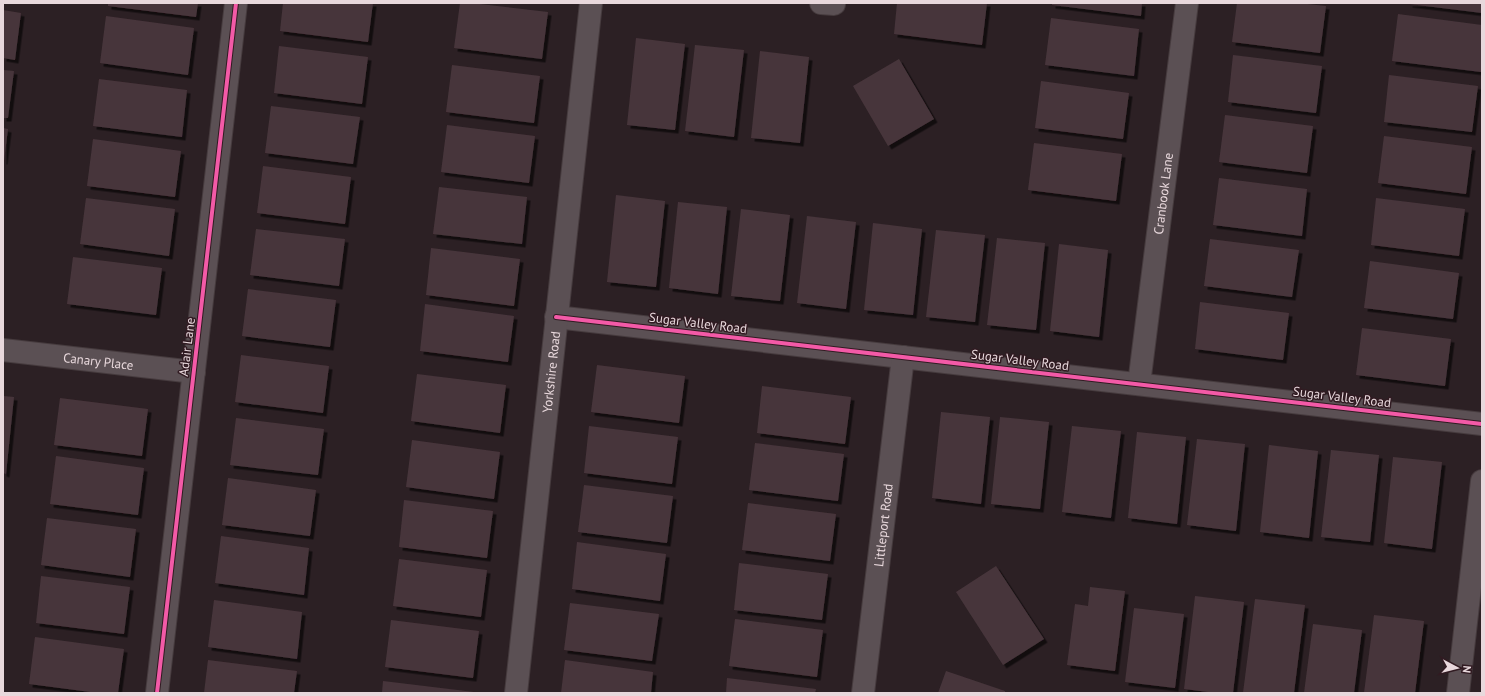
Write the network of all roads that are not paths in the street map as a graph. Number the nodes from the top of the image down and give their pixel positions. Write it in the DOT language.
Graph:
graph roads {
  1 [pos="236,3"];
  2 [pos="591,3"];
  3 [pos="1187,3"];
  4 [pos="556,317"];
  5 [pos="3,350"];
  6 [pos="903,357"];
  7 [pos="194,372"];
  8 [pos="1139,384"];
  9 [pos="1482,424"];
  10 [pos="1482,481"];
  11 [pos="157,693"];
  12 [pos="516,693"];
  13 [pos="863,693"];
  14 [pos="1458,693"];
  1 -- 7 [label="street, Adair Lane"];
  2 -- 4 [label="street, Yorkshire Road"];
  3 -- 8 [label="street, Cranbook Lane"];
  4 -- 6 [label="street, Sugar Valley Road"];
  4 -- 12 [label="street, Yorkshire Road"];
  5 -- 7 [label="street, Canary Place"];
  6 -- 8 [label="street, Sugar Valley Road"];
  6 -- 13 [label="street, Littleport Road"];
  7 -- 11 [label="street, Adair Lane"];
  8 -- 9 [label="street, Sugar Valley Road"];
  10 -- 14 [label="street"];
}
